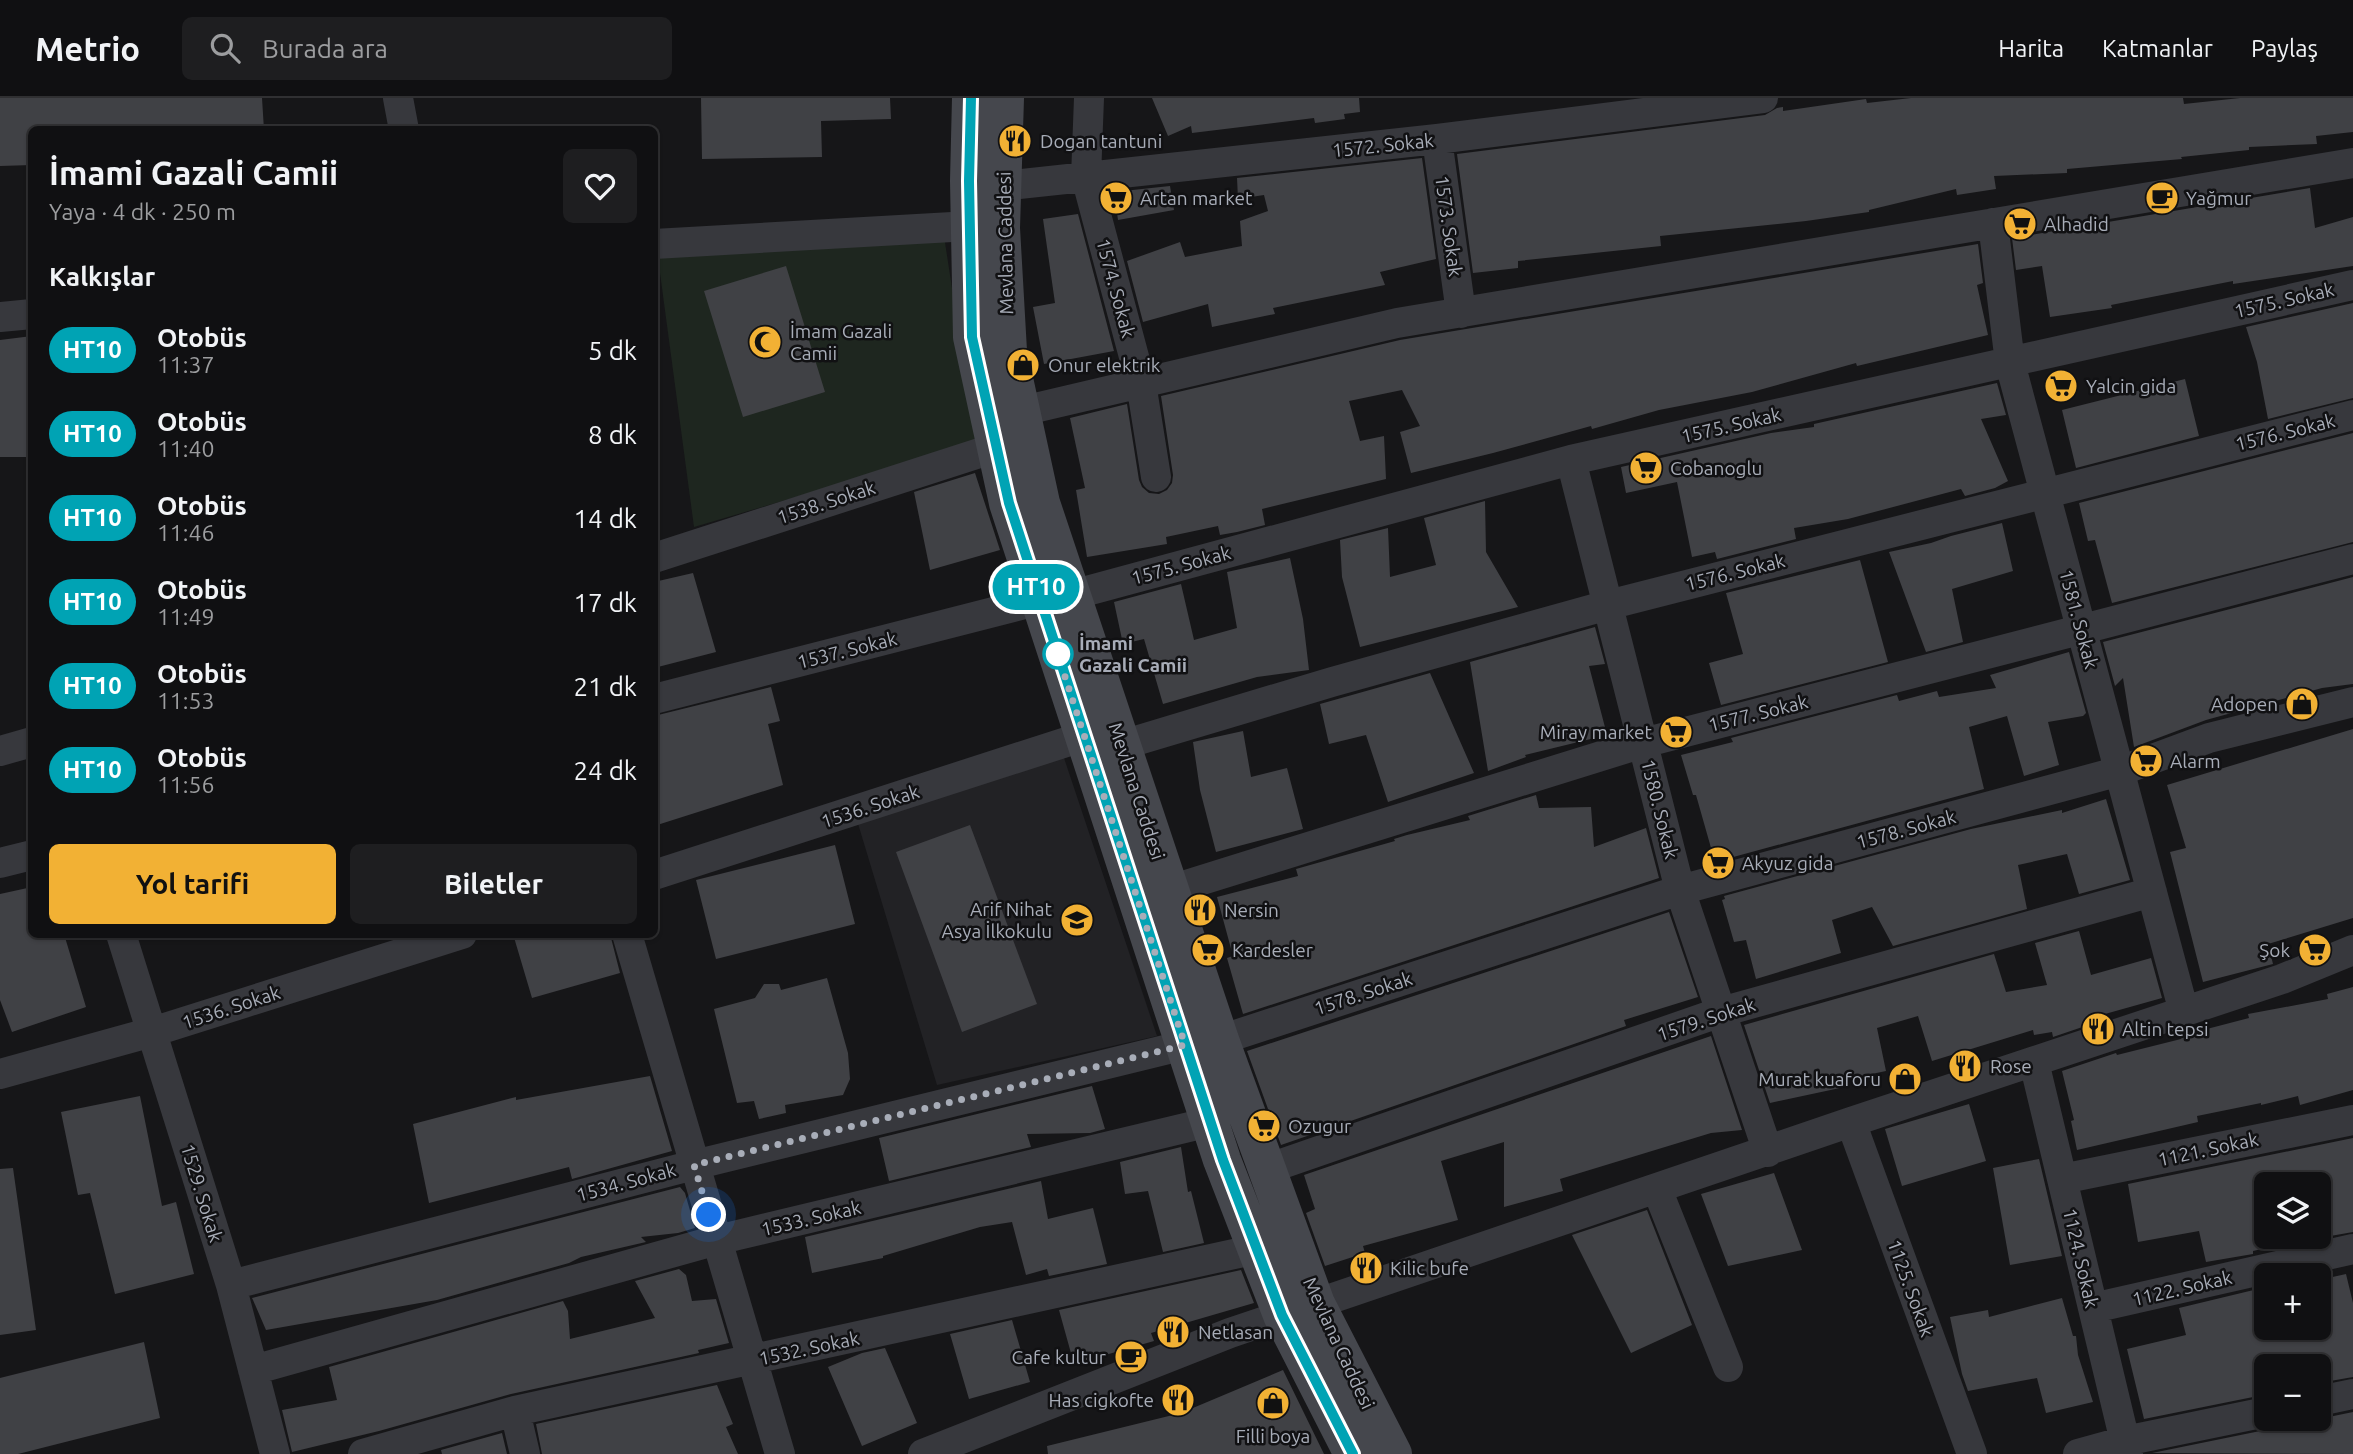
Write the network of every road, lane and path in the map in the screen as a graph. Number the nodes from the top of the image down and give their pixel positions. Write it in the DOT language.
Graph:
graph roads {
  1 [pos="398,98"];
  2 [pos="971,98"];
  3 [pos="1005,98"];
  4 [pos="1089,98"];
  5 [pos="1763,98"];
  6 [pos="1688,102"];
  7 [pos="403,126"];
  8 [pos="1437,139"];
  9 [pos="2353,163"];
  10 [pos="1086,177"];
  11 [pos="1002,186"];
  12 [pos="1993,223"];
  13 [pos="970,226"];
  14 [pos="658,244"];
  15 [pos="2353,285"];
  16 [pos="1461,313"];
  17 [pos="28,314"];
  18 [pos="0,317"];
  19 [pos="2010,363"];
  20 [pos="1141,383"];
  21 [pos="1022,411"];
  22 [pos="2353,415"];
  23 [pos="998,447"];
  24 [pos="1571,460"];
  25 [pos="1156,477"];
  26 [pos="2045,494"];
  27 [pos="658,557"];
  28 [pos="2353,559"];
  29 [pos="1056,598"];
  30 [pos="1608,605"];
  31 [pos="2082,631"];
  32 [pos="658,698"];
  33 [pos="2353,702"];
  34 [pos="1084,736"];
  35 [pos="28,743"];
  36 [pos="1643,743"];
  37 [pos="1122,745"];
  38 [pos="0,751"];
  39 [pos="2120,771"];
  40 [pos="28,856"];
  41 [pos="0,863"];
  42 [pos="658,874"];
  43 [pos="1170,890"];
  44 [pos="1680,890"];
  45 [pos="2152,892"];
  46 [pos="122,938"];
  47 [pos="449,938"];
  48 [pos="628,938"];
  49 [pos="2353,950"];
  50 [pos="1721,1012"];
  51 [pos="2184,1012"];
  52 [pos="152,1032"];
  53 [pos="1203,1042"];
  54 [pos="2034,1062"];
  55 [pos="0,1074"];
  56 [pos="2353,1120"];
  57 [pos="1210,1122"];
  58 [pos="1851,1122"];
  59 [pos="1768,1152"];
  60 [pos="694,1165"];
  61 [pos="1267,1169"];
  62 [pos="2062,1179"];
  63 [pos="1657,1189"];
  64 [pos="717,1240"];
  65 [pos="1257,1249"];
  66 [pos="2353,1249"];
  67 [pos="231,1285"];
  68 [pos="2093,1308"];
  69 [pos="1299,1310"];
  70 [pos="752,1360"];
  71 [pos="1728,1367"];
  72 [pos="253,1370"];
  73 [pos="2353,1394"];
  74 [pos="2331,1399"];
  75 [pos="515,1411"];
  76 [pos="2254,1415"];
  77 [pos="410,1447"];
  78 [pos="2126,1448"];
  79 [pos="275,1454"];
  80 [pos="363,1454"];
  81 [pos="525,1454"];
  82 [pos="780,1454"];
  83 [pos="923,1454"];
  84 [pos="1353,1454"];
  85 [pos="1393,1454"];
  86 [pos="1972,1454"];
  87 [pos="2078,1454"];
  1 -- 7 [label="street"];
  2 -- 13 [label="main road, Mevlana Caddesi"];
  3 -- 11 [label="main road, Mevlana Caddesi"];
  4 -- 10 [label="street, 1574. Sokak"];
  5 -- 6 [label="street, 1572. Sokak"];
  6 -- 8 [label="street, 1572. Sokak"];
  8 -- 10 [label="street, 1572. Sokak"];
  8 -- 16 [label="street, 1573. Sokak"];
  9 -- 12 [label="street"];
  10 -- 11 [label="street, 1572. Sokak"];
  10 -- 20 [label="street, 1574. Sokak"];
  11 -- 21 [label="main road, Mevlana Caddesi"];
  12 -- 16 [label="street"];
  12 -- 19 [label="street, 1581. Sokak"];
  13 -- 14 [label="street"];
  13 -- 23 [label="main road, Mevlana Caddesi"];
  15 -- 19 [label="street, 1575. Sokak"];
  16 -- 20 [label="street"];
  17 -- 18 [label="street"];
  19 -- 24 [label="street, 1575. Sokak"];
  19 -- 26 [label="street, 1581. Sokak"];
  20 -- 21 [label="street"];
  20 -- 25 [label="street, 1574. Sokak"];
  21 -- 29 [label="main road, Mevlana Caddesi"];
  22 -- 26 [label="street, 1576. Sokak"];
  23 -- 27 [label="street, 1538. Sokak"];
  23 -- 29 [label="main road, Mevlana Caddesi"];
  24 -- 29 [label="street, 1575. Sokak"];
  24 -- 30 [label="street, 1580. Sokak"];
  26 -- 30 [label="street, 1576. Sokak"];
  26 -- 31 [label="street, 1581. Sokak"];
  28 -- 31 [label="street, 1577. Sokak"];
  29 -- 32 [label="street, 1537. Sokak"];
  29 -- 34 [label="main road, Mevlana Caddesi"];
  29 -- 37 [label="main road, Mevlana Caddesi"];
  30 -- 36 [label="street, 1580. Sokak"];
  30 -- 37 [label="street, 1576. Sokak"];
  31 -- 36 [label="street, 1577. Sokak"];
  31 -- 39 [label="street, 1581. Sokak"];
  33 -- 39 [label="street, 1578. Sokak"];
  34 -- 42 [label="street, 1536. Sokak"];
  34 -- 53 [label="main road, Mevlana Caddesi"];
  35 -- 38 [label="street"];
  36 -- 43 [label="street, 1577. Sokak"];
  36 -- 44 [label="street, 1580. Sokak"];
  37 -- 43 [label="main road, Mevlana Caddesi"];
  39 -- 44 [label="street, 1578. Sokak"];
  39 -- 45 [label="street, 1581. Sokak"];
  40 -- 41 [label="street"];
  43 -- 53 [label="main road, Mevlana Caddesi"];
  44 -- 50 [label="street, 1580. Sokak"];
  44 -- 53 [label="street, 1578. Sokak"];
  45 -- 50 [label="street, 1579. Sokak"];
  45 -- 51 [label="street, 1581. Sokak"];
  46 -- 52 [label="street, 1529. Sokak"];
  47 -- 52 [label="street, 1536. Sokak"];
  48 -- 60 [label="street"];
  49 -- 51 [label="street"];
  50 -- 59 [label="street, 1580. Sokak"];
  50 -- 61 [label="street, 1579. Sokak"];
  51 -- 54 [label="street"];
  52 -- 55 [label="street, 1536. Sokak"];
  52 -- 67 [label="street, 1529. Sokak"];
  53 -- 57 [label="main road, Mevlana Caddesi"];
  53 -- 60 [label="street, 1534. Sokak"];
  53 -- 61 [label="main road, Mevlana Caddesi"];
  54 -- 58 [label="street"];
  54 -- 62 [label="street, 1124. Sokak"];
  56 -- 62 [label="street, 1121. Sokak"];
  57 -- 64 [label="street, 1533. Sokak"];
  57 -- 65 [label="main road, Mevlana Caddesi"];
  58 -- 59 [label="street"];
  58 -- 86 [label="street, 1125. Sokak"];
  59 -- 63 [label="street"];
  60 -- 64 [label="street"];
  60 -- 67 [label="street, 1534. Sokak"];
  61 -- 69 [label="main road, Mevlana Caddesi"];
  62 -- 68 [label="street, 1124. Sokak"];
  63 -- 69 [label="street"];
  63 -- 71 [label="street"];
  64 -- 70 [label="street"];
  64 -- 72 [label="street, 1533. Sokak"];
  65 -- 69 [label="main road, Mevlana Caddesi"];
  65 -- 70 [label="street, 1532. Sokak"];
  66 -- 68 [label="street, 1122. Sokak"];
  67 -- 72 [label="street, 1529. Sokak"];
  68 -- 78 [label="street, 1124. Sokak"];
  69 -- 83 [label="street"];
  69 -- 84 [label="main road, Mevlana Caddesi"];
  69 -- 85 [label="main road, Mevlana Caddesi"];
  70 -- 75 [label="street, 1532. Sokak"];
  70 -- 82 [label="street"];
  72 -- 79 [label="street, 1529. Sokak"];
  73 -- 74 [label="street"];
  75 -- 77 [label="street, 1532. Sokak"];
  75 -- 81 [label="street"];
  76 -- 78 [label="street"];
  77 -- 80 [label="street, 1532. Sokak"];
  78 -- 87 [label="street"];
}
